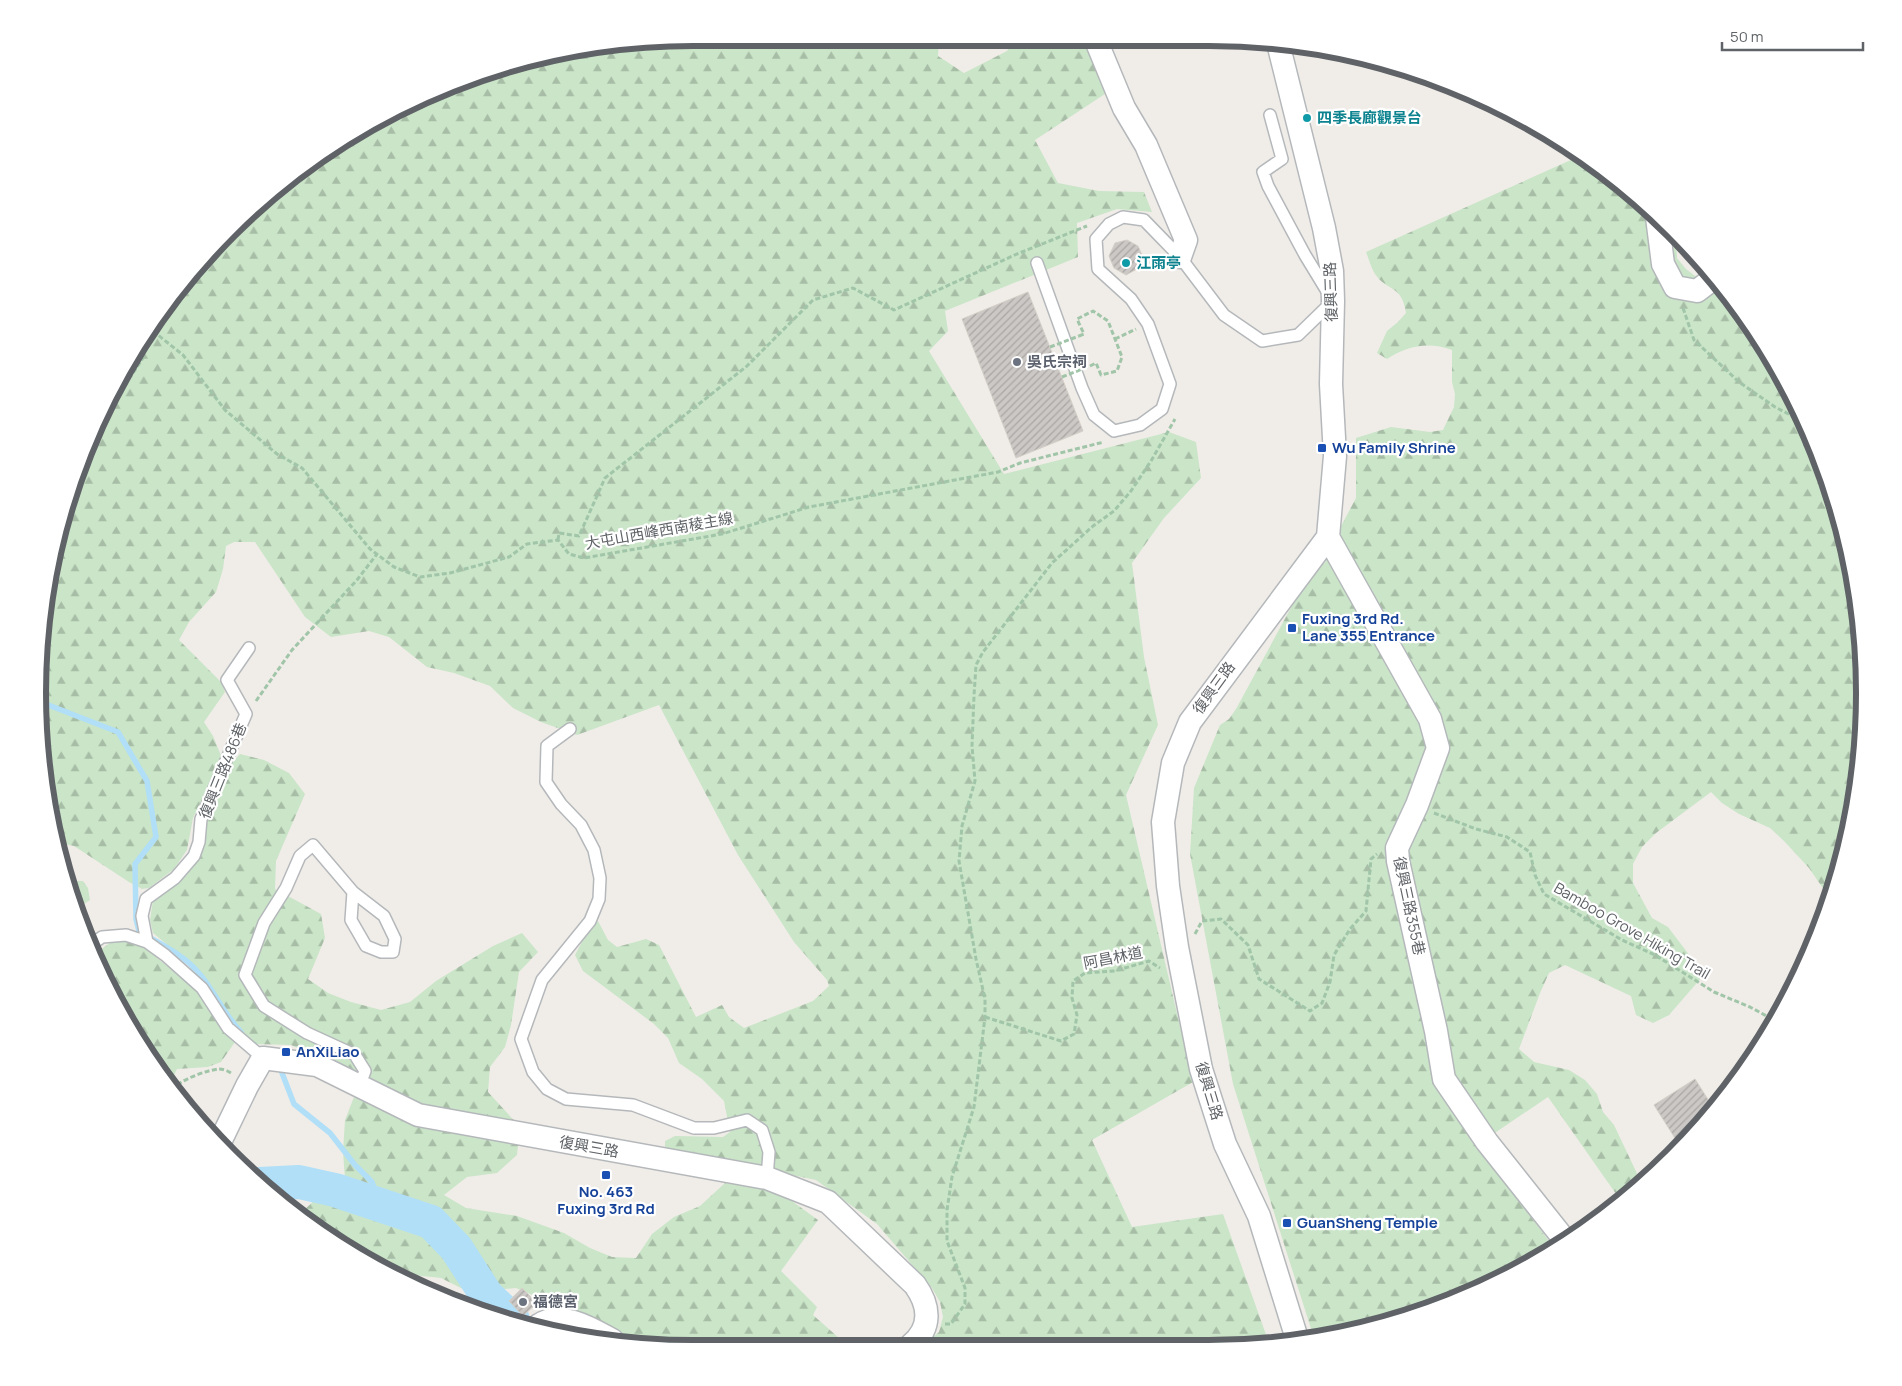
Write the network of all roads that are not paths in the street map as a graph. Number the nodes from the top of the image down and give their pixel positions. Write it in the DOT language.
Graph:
graph roads {
  1 [pos="1098,46"];
  2 [pos="1280,51"];
  3 [pos="1270,115"];
  4 [pos="1658,229"];
  5 [pos="1180,257"];
  6 [pos="1038,263"];
  7 [pos="1708,283"];
  8 [pos="1333,301"];
  9 [pos="1328,537"];
  10 [pos="249,648"];
  11 [pos="570,729"];
  12 [pos="353,892"];
  13 [pos="147,941"];
  14 [pos="95,942"];
  15 [pos="263,1058"];
  16 [pos="359,1087"];
  17 [pos="223,1136"];
  18 [pos="767,1178"];
  19 [pos="1561,1235"];
  20 [pos="543,1322"];
  21 [pos="598,1332"];
  22 [pos="1295,1334"];
  23 [pos="917,1340"];
  1 -- 5 [label="street"];
  2 -- 8 [label="street, 復興三路"];
  3 -- 8 [label="lane"];
  4 -- 7 [label="street"];
  5 -- 6 [label="lane"];
  5 -- 8 [label="lane"];
  8 -- 9 [label="street, 復興三路"];
  9 -- 19 [label="street, 復興三路355巷"];
  9 -- 22 [label="street, 復興三路"];
  10 -- 13 [label="lane, 復興三路486巷"];
  11 -- 18 [label="lane"];
  12 -- 12 [label="lane"];
  12 -- 16 [label="lane"];
  13 -- 14 [label="lane"];
  13 -- 15 [label="lane"];
  15 -- 16 [label="street, 復興三路"];
  15 -- 17 [label="street"];
  16 -- 18 [label="street, 復興三路"];
  18 -- 23 [label="street, 復興三路"];
  20 -- 21 [label="street"];
}
